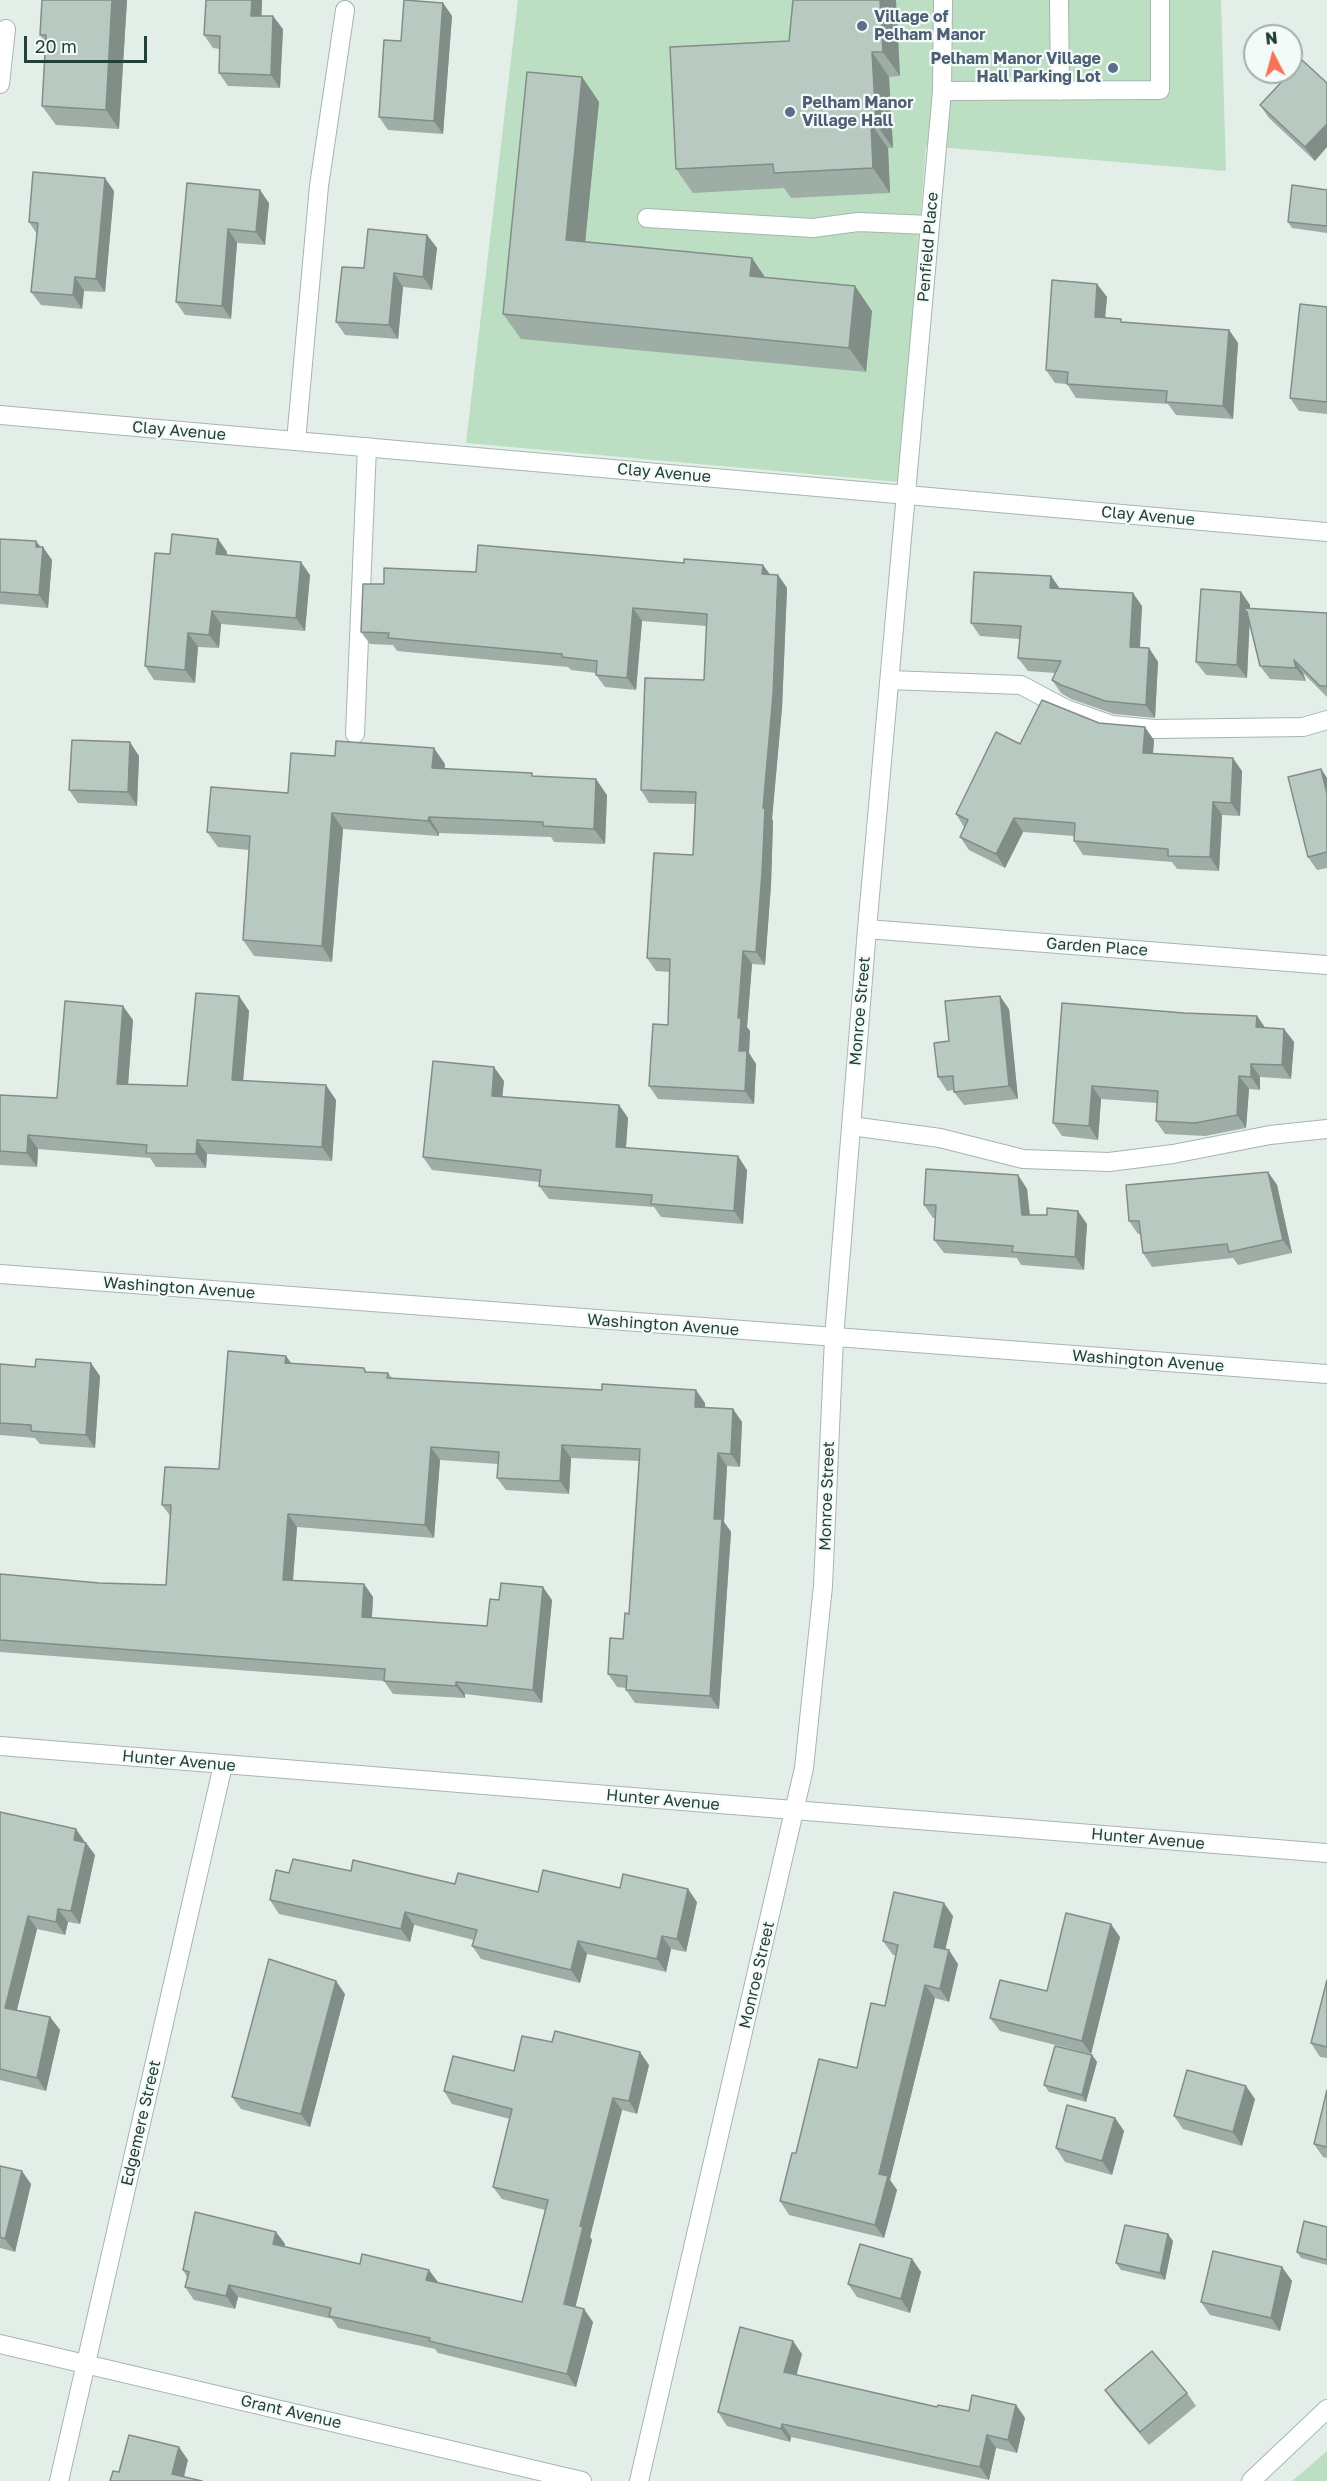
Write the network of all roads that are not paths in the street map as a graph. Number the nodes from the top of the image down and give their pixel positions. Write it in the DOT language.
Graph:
graph roads {
  1 [pos="943,0"];
  2 [pos="1059,0"];
  3 [pos="1160,0"];
  4 [pos="345,10"];
  5 [pos="6,29"];
  6 [pos="0,84"];
  7 [pos="942,91"];
  8 [pos="1060,91"];
  9 [pos="647,218"];
  10 [pos="930,225"];
  11 [pos="0,415"];
  12 [pos="297,441"];
  13 [pos="367,447"];
  14 [pos="907,494"];
  15 [pos="1327,532"];
  16 [pos="890,680"];
  17 [pos="1327,720"];
  18 [pos="355,734"];
  19 [pos="867,929"];
  20 [pos="1327,965"];
  21 [pos="851,1126"];
  22 [pos="1327,1129"];
  23 [pos="0,1274"];
  24 [pos="834,1338"];
  25 [pos="1327,1374"];
  26 [pos="0,1746"];
  27 [pos="223,1765"];
  28 [pos="795,1811"];
  29 [pos="1327,1853"];
  30 [pos="0,2344"];
  31 [pos="87,2364"];
  32 [pos="1327,2409"];
  33 [pos="58,2481"];
  34 [pos="582,2481"];
  35 [pos="639,2481"];
  36 [pos="1251,2481"];
  1 -- 7 [label="street, Penfield Place"];
  2 -- 8 [label="street"];
  3 -- 8 [label="street"];
  4 -- 12 [label="street"];
  5 -- 6 [label="street"];
  7 -- 8 [label="street"];
  7 -- 10 [label="street, Penfield Place"];
  9 -- 10 [label="street"];
  10 -- 14 [label="street, Penfield Place"];
  11 -- 12 [label="street, Clay Avenue"];
  12 -- 13 [label="street, Clay Avenue"];
  13 -- 14 [label="street, Clay Avenue"];
  13 -- 18 [label="street"];
  14 -- 15 [label="street, Clay Avenue"];
  14 -- 16 [label="street, Monroe Street"];
  16 -- 17 [label="street"];
  16 -- 19 [label="street, Monroe Street"];
  19 -- 20 [label="street, Garden Place"];
  19 -- 21 [label="street, Monroe Street"];
  21 -- 22 [label="street"];
  21 -- 24 [label="street, Monroe Street"];
  23 -- 24 [label="street, Washington Avenue"];
  24 -- 25 [label="street, Washington Avenue"];
  24 -- 28 [label="street, Monroe Street"];
  26 -- 27 [label="street, Hunter Avenue"];
  27 -- 28 [label="street, Hunter Avenue"];
  27 -- 31 [label="street, Edgemere Street"];
  28 -- 29 [label="street, Hunter Avenue"];
  28 -- 35 [label="street, Monroe Street"];
  30 -- 31 [label="street, Grant Avenue"];
  31 -- 33 [label="street, Edgemere Street"];
  31 -- 34 [label="street, Grant Avenue"];
  32 -- 36 [label="street"];
}
